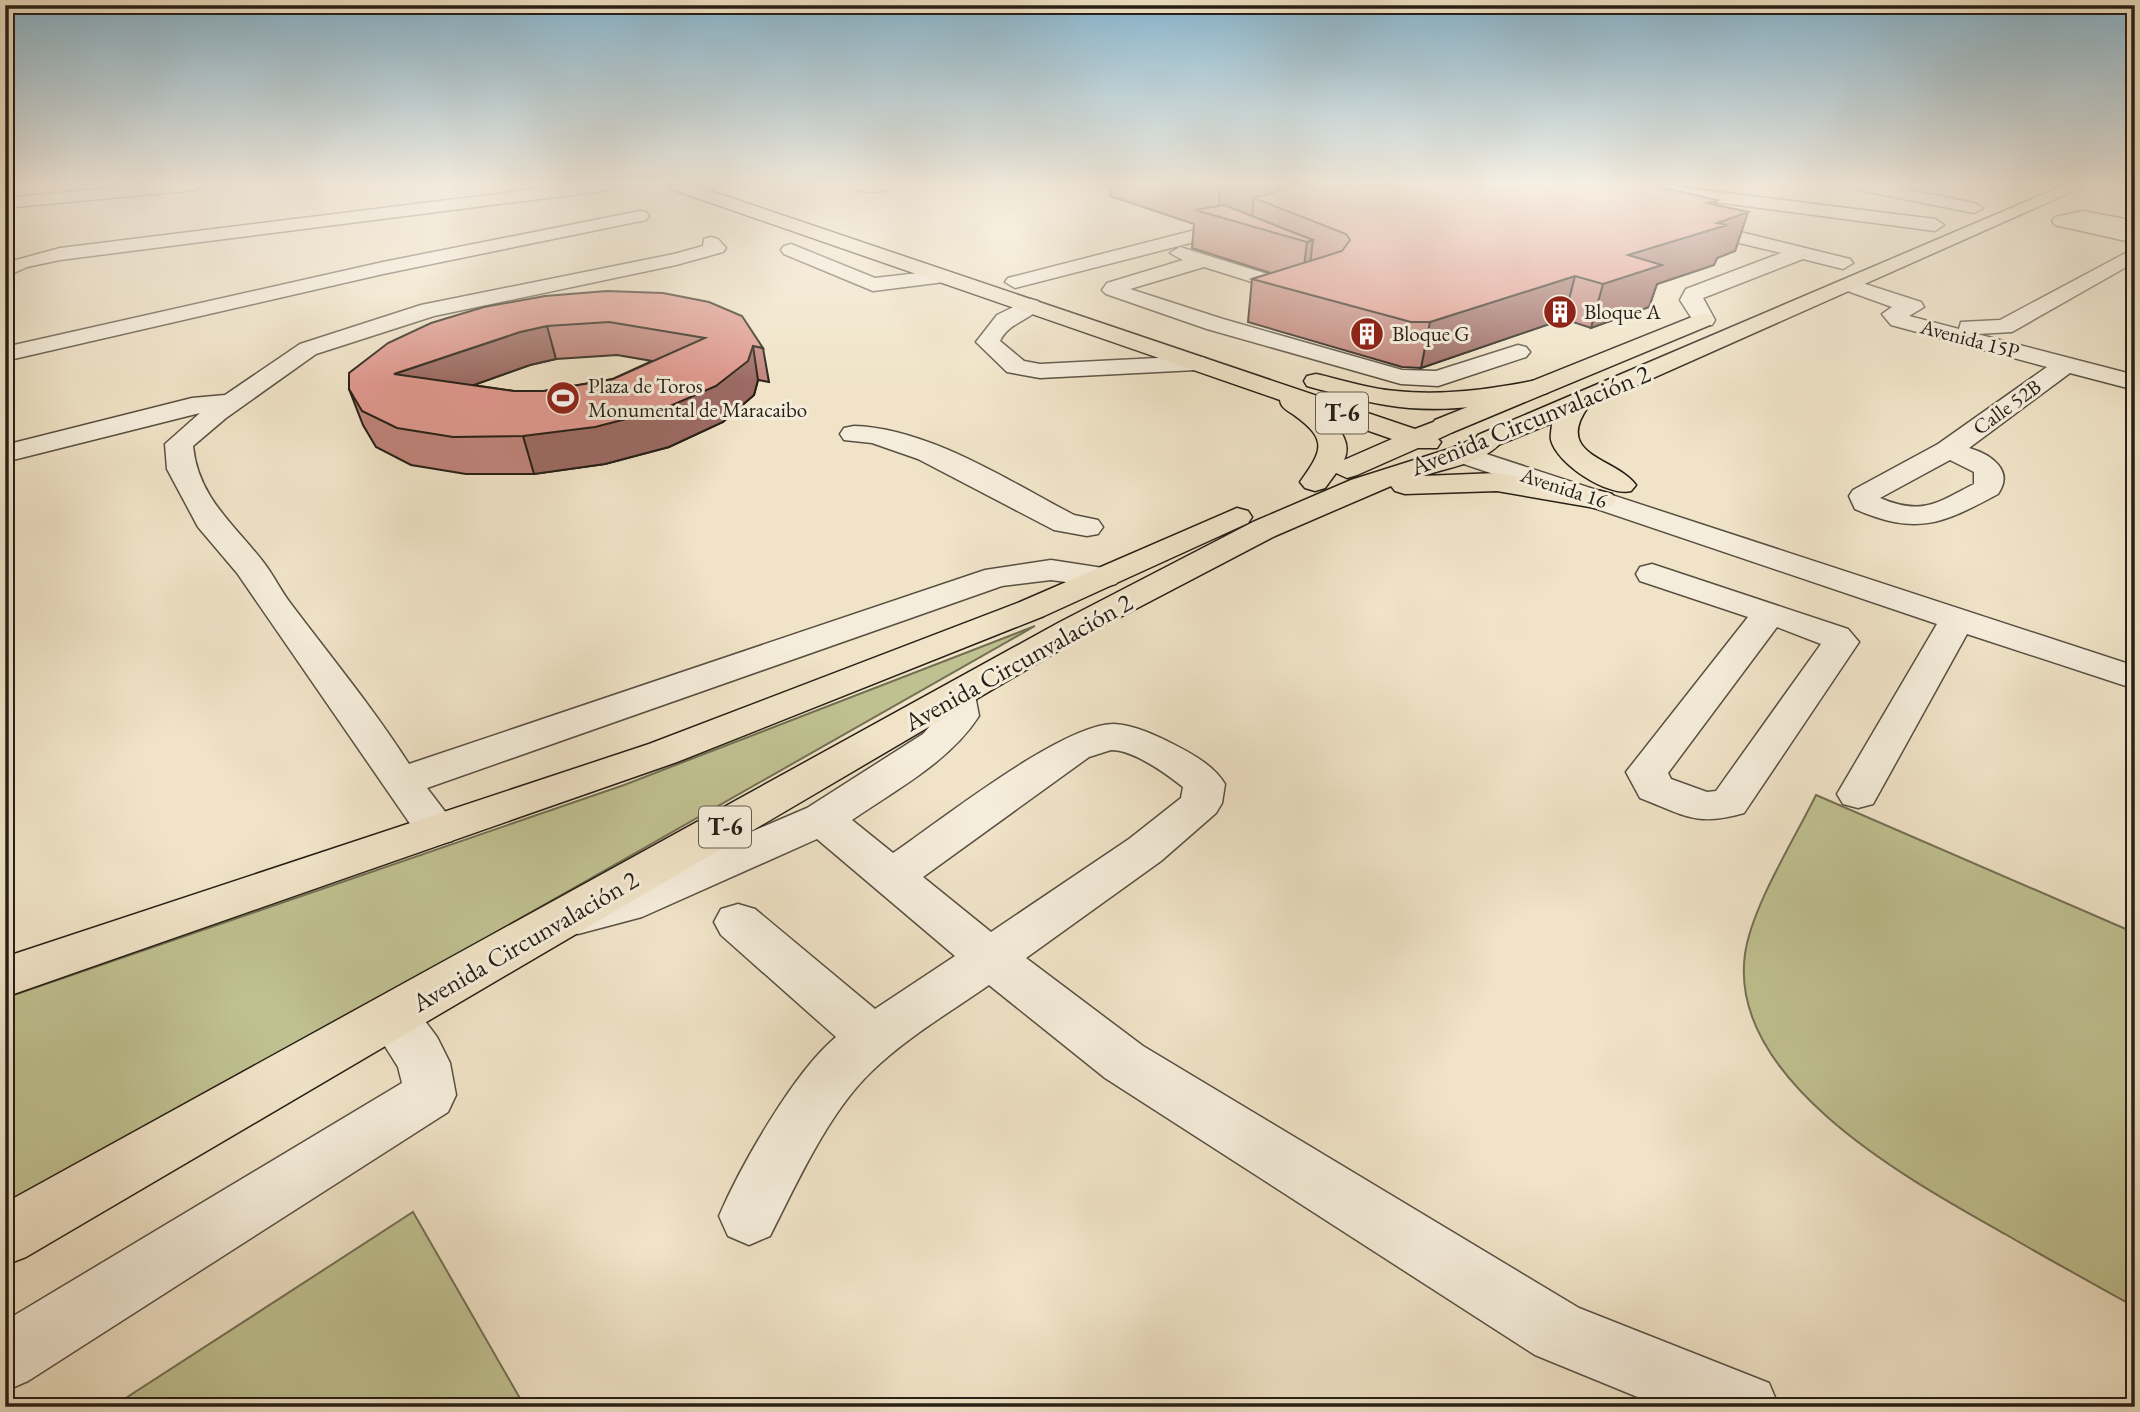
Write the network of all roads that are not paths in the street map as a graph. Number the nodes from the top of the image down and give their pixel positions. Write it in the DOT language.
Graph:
graph roads {
  1 [pos="85,251"];
  2 [pos="468,251"];
  3 [pos="705,251"];
  4 [pos="793,251"];
  5 [pos="870,251"];
  6 [pos="922,251"];
  7 [pos="1139,251"];
  8 [pos="1157,251"];
  9 [pos="1794,251"];
  10 [pos="1809,251"];
  11 [pos="1906,251"];
  12 [pos="1803,253"];
  13 [pos="1868,253"];
  14 [pos="2135,254"];
  15 [pos="5,271"];
  16 [pos="1204,272"];
  17 [pos="1846,274"];
  18 [pos="944,276"];
  19 [pos="1805,278"];
  20 [pos="1015,282"];
  21 [pos="1311,290"];
  22 [pos="1276,293"];
  23 [pos="1030,306"];
  24 [pos="1729,309"];
  25 [pos="1216,313"];
  26 [pos="1704,320"];
  27 [pos="1964,331"];
  28 [pos="1518,352"];
  29 [pos="5,354"];
  30 [pos="1196,363"];
  31 [pos="2067,365"];
  32 [pos="1301,378"];
  33 [pos="2135,383"];
  34 [pos="1269,388"];
  35 [pos="1538,388"];
  36 [pos="232,402"];
  37 [pos="1578,403"];
  38 [pos="199,429"];
  39 [pos="854,434"];
  40 [pos="1452,440"];
  41 [pos="1948,450"];
  42 [pos="5,454"];
  43 [pos="5,480"];
  44 [pos="1315,482"];
  45 [pos="1361,486"];
  46 [pos="1611,492"];
  47 [pos="1087,527"];
  48 [pos="1652,574"];
  49 [pos="1104,576"];
  50 [pos="1838,579"];
  51 [pos="1958,618"];
  52 [pos="1788,619"];
  53 [pos="2135,655"];
  54 [pos="2135,678"];
  55 [pos="956,695"];
  56 [pos="400,782"];
  57 [pos="1858,793"];
  58 [pos="822,819"];
  59 [pos="437,830"];
  60 [pos="891,877"];
  61 [pos="559,921"];
  62 [pos="738,922"];
  63 [pos="990,958"];
  64 [pos="5,977"];
  65 [pos="392,1017"];
  66 [pos="873,1038"];
  67 [pos="749,1216"];
  68 [pos="5,1236"];
  69 [pos="5,1358"];
  70 [pos="1745,1407"];
  1 -- 15 [label="street"];
  2 -- 29 [label="street"];
  3 -- 36 [label="street"];
  4 -- 18 [label="street"];
  5 -- 18 [label="main road, Avenida 16 / T-6"];
  6 -- 20 [label="main road, Avenida 16 / T-6"];
  7 -- 20 [label="street"];
  8 -- 16 [label="street"];
  9 -- 12 [label="street, Avenida 15P"];
  10 -- 12 [label="street"];
  11 -- 17 [label="main road, Avenida Circunvalación 2"];
  12 -- 17 [label="street, Avenida 15P"];
  12 -- 26 [label="street"];
  13 -- 17 [label="main road, Avenida Circunvalación 2"];
  14 -- 27 [label="street"];
  16 -- 22 [label="street"];
  16 -- 25 [label="street"];
  17 -- 19 [label="main road, Avenida Circunvalación 2"];
  17 -- 27 [label="street, Avenida 15P"];
  17 -- 37 [label="main road, Avenida Circunvalación 2"];
  18 -- 23 [label="main road, Avenida 16 / T-6"];
  20 -- 32 [label="main road, Avenida 16 / T-6"];
  21 -- 22 [label="street"];
  22 -- 25 [label="street"];
  23 -- 30 [label="main road, Avenida 16 / T-6"];
  23 -- 30 [label="street"];
  24 -- 26 [label="main road, Avenida Circunvalación 2"];
  25 -- 28 [label="street"];
  26 -- 35 [label="main road, Avenida Circunvalación 2"];
  27 -- 31 [label="street, Avenida 15P"];
  30 -- 34 [label="main road, Avenida 16 / T-6"];
  31 -- 33 [label="street, Avenida 15P"];
  31 -- 41 [label="street, Calle 52B"];
  32 -- 35 [label="main road"];
  32 -- 40 [label="main road, Avenida 16 / T-6"];
  34 -- 40 [label="main road, Avenida 16 / T-6"];
  34 -- 44 [label="main road"];
  35 -- 40 [label="main road, Avenida Circunvalación 2"];
  36 -- 38 [label="street"];
  36 -- 42 [label="street"];
  37 -- 40 [label="main road, Avenida Circunvalación 2"];
  37 -- 46 [label="main road"];
  38 -- 43 [label="street"];
  38 -- 56 [label="street"];
  39 -- 47 [label="street"];
  40 -- 44 [label="main road, Avenida Circunvalación 2 / T-6"];
  40 -- 45 [label="main road, Avenida Circunvalación 2 / T-6"];
  40 -- 46 [label="street, Avenida 16"];
  44 -- 49 [label="main road, Avenida Circunvalación 2 / T-6"];
  45 -- 46 [label="main road"];
  45 -- 55 [label="main road, Avenida Circunvalación 2 / T-6"];
  46 -- 50 [label="street, Avenida 16"];
  46 -- 53 [label="street, Avenida 16"];
  48 -- 52 [label="street"];
  49 -- 56 [label="street"];
  49 -- 59 [label="main road, Avenida Circunvalación 2 / T-6"];
  50 -- 51 [label="street, Avenida 16"];
  50 -- 52 [label="street"];
  51 -- 54 [label="street, Avenida 16"];
  51 -- 57 [label="street"];
  52 -- 52 [label="street"];
  55 -- 58 [label="street"];
  55 -- 61 [label="main road, Avenida Circunvalación 2 / T-6"];
  56 -- 59 [label="street"];
  58 -- 60 [label="street"];
  58 -- 61 [label="street"];
  59 -- 64 [label="main road, Avenida Circunvalación 2 / T-6"];
  60 -- 63 [label="street"];
  60 -- 63 [label="street"];
  61 -- 65 [label="main road, Avenida Circunvalación 2 / T-6"];
  62 -- 66 [label="street"];
  63 -- 66 [label="street"];
  63 -- 70 [label="street"];
  65 -- 68 [label="main road, Avenida Circunvalación 2 / T-6"];
  65 -- 69 [label="street"];
  66 -- 67 [label="street"];
}
